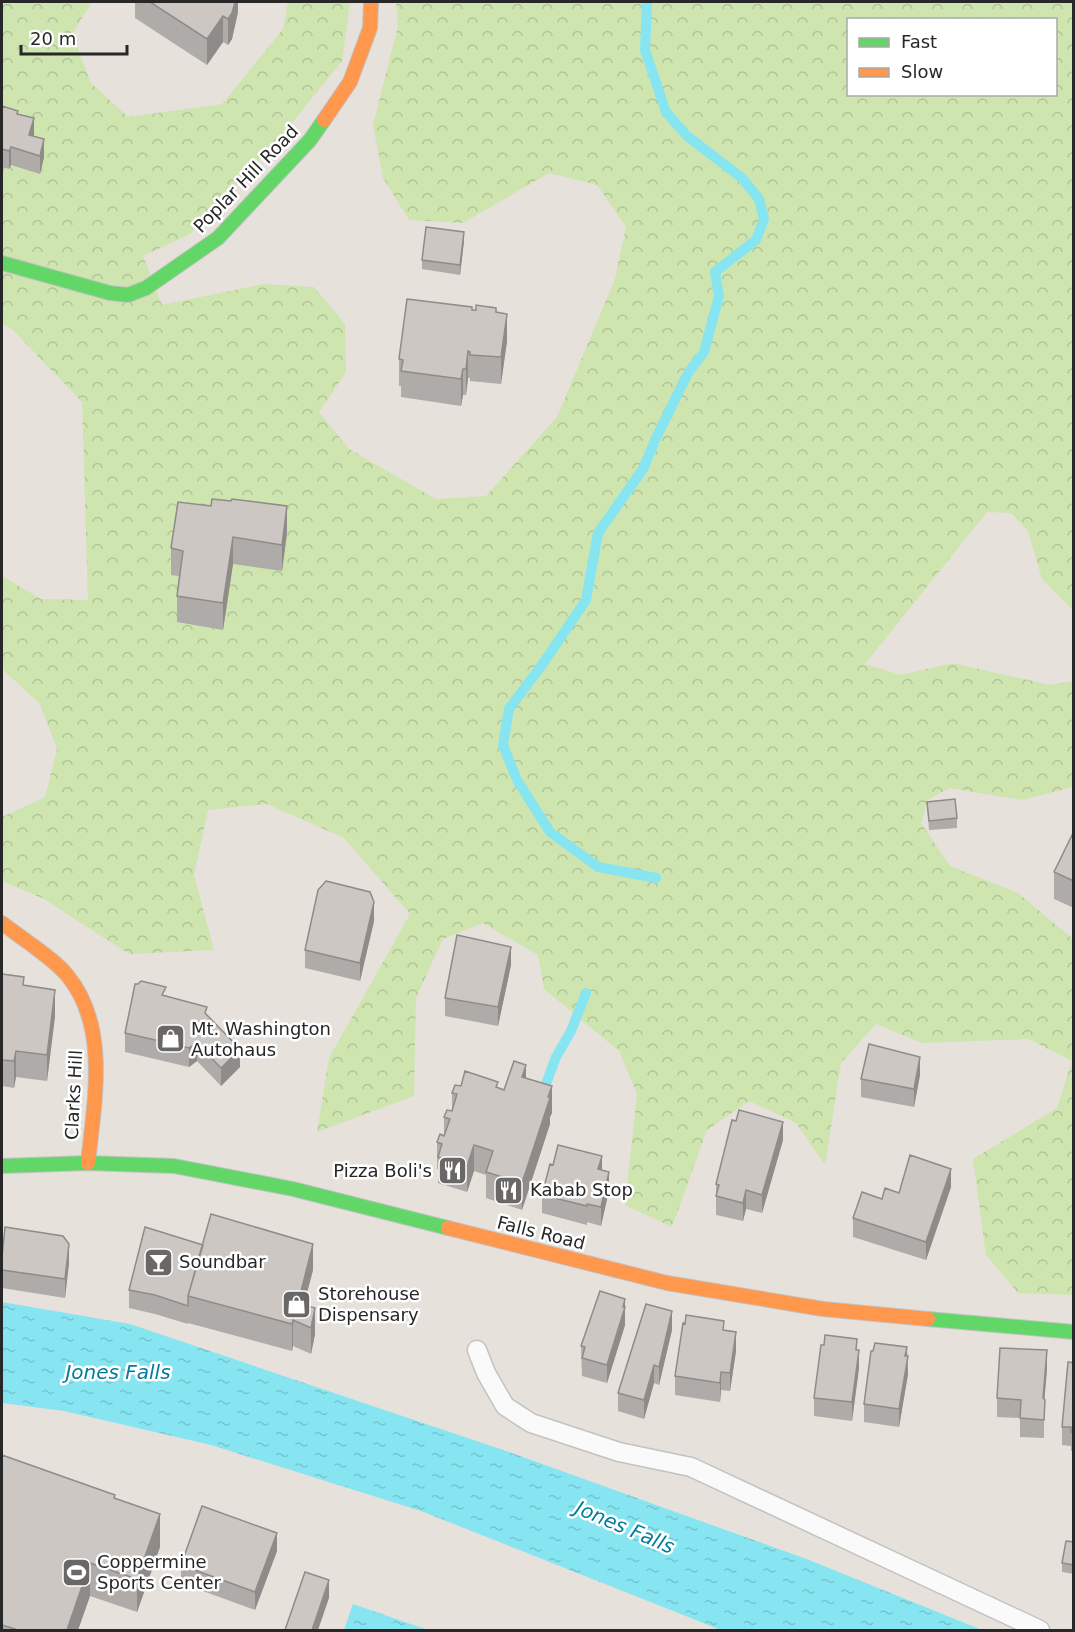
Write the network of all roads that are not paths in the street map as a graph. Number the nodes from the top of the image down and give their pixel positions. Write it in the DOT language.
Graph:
graph roads {
  1 [pos="371,2"];
  2 [pos="2,263"];
  3 [pos="2,923"];
  4 [pos="88,1162"];
  5 [pos="2,1166"];
  6 [pos="1074,1332"];
  7 [pos="477,1350"];
  8 [pos="1040,1630"];
  1 -- 2 [label="main road, Poplar Hill Road"];
  3 -- 4 [label="main road, Clarks Hill"];
  4 -- 5 [label="main road, Falls Road"];
  4 -- 6 [label="main road, Falls Road"];
  7 -- 8 [label="lane"];
}
